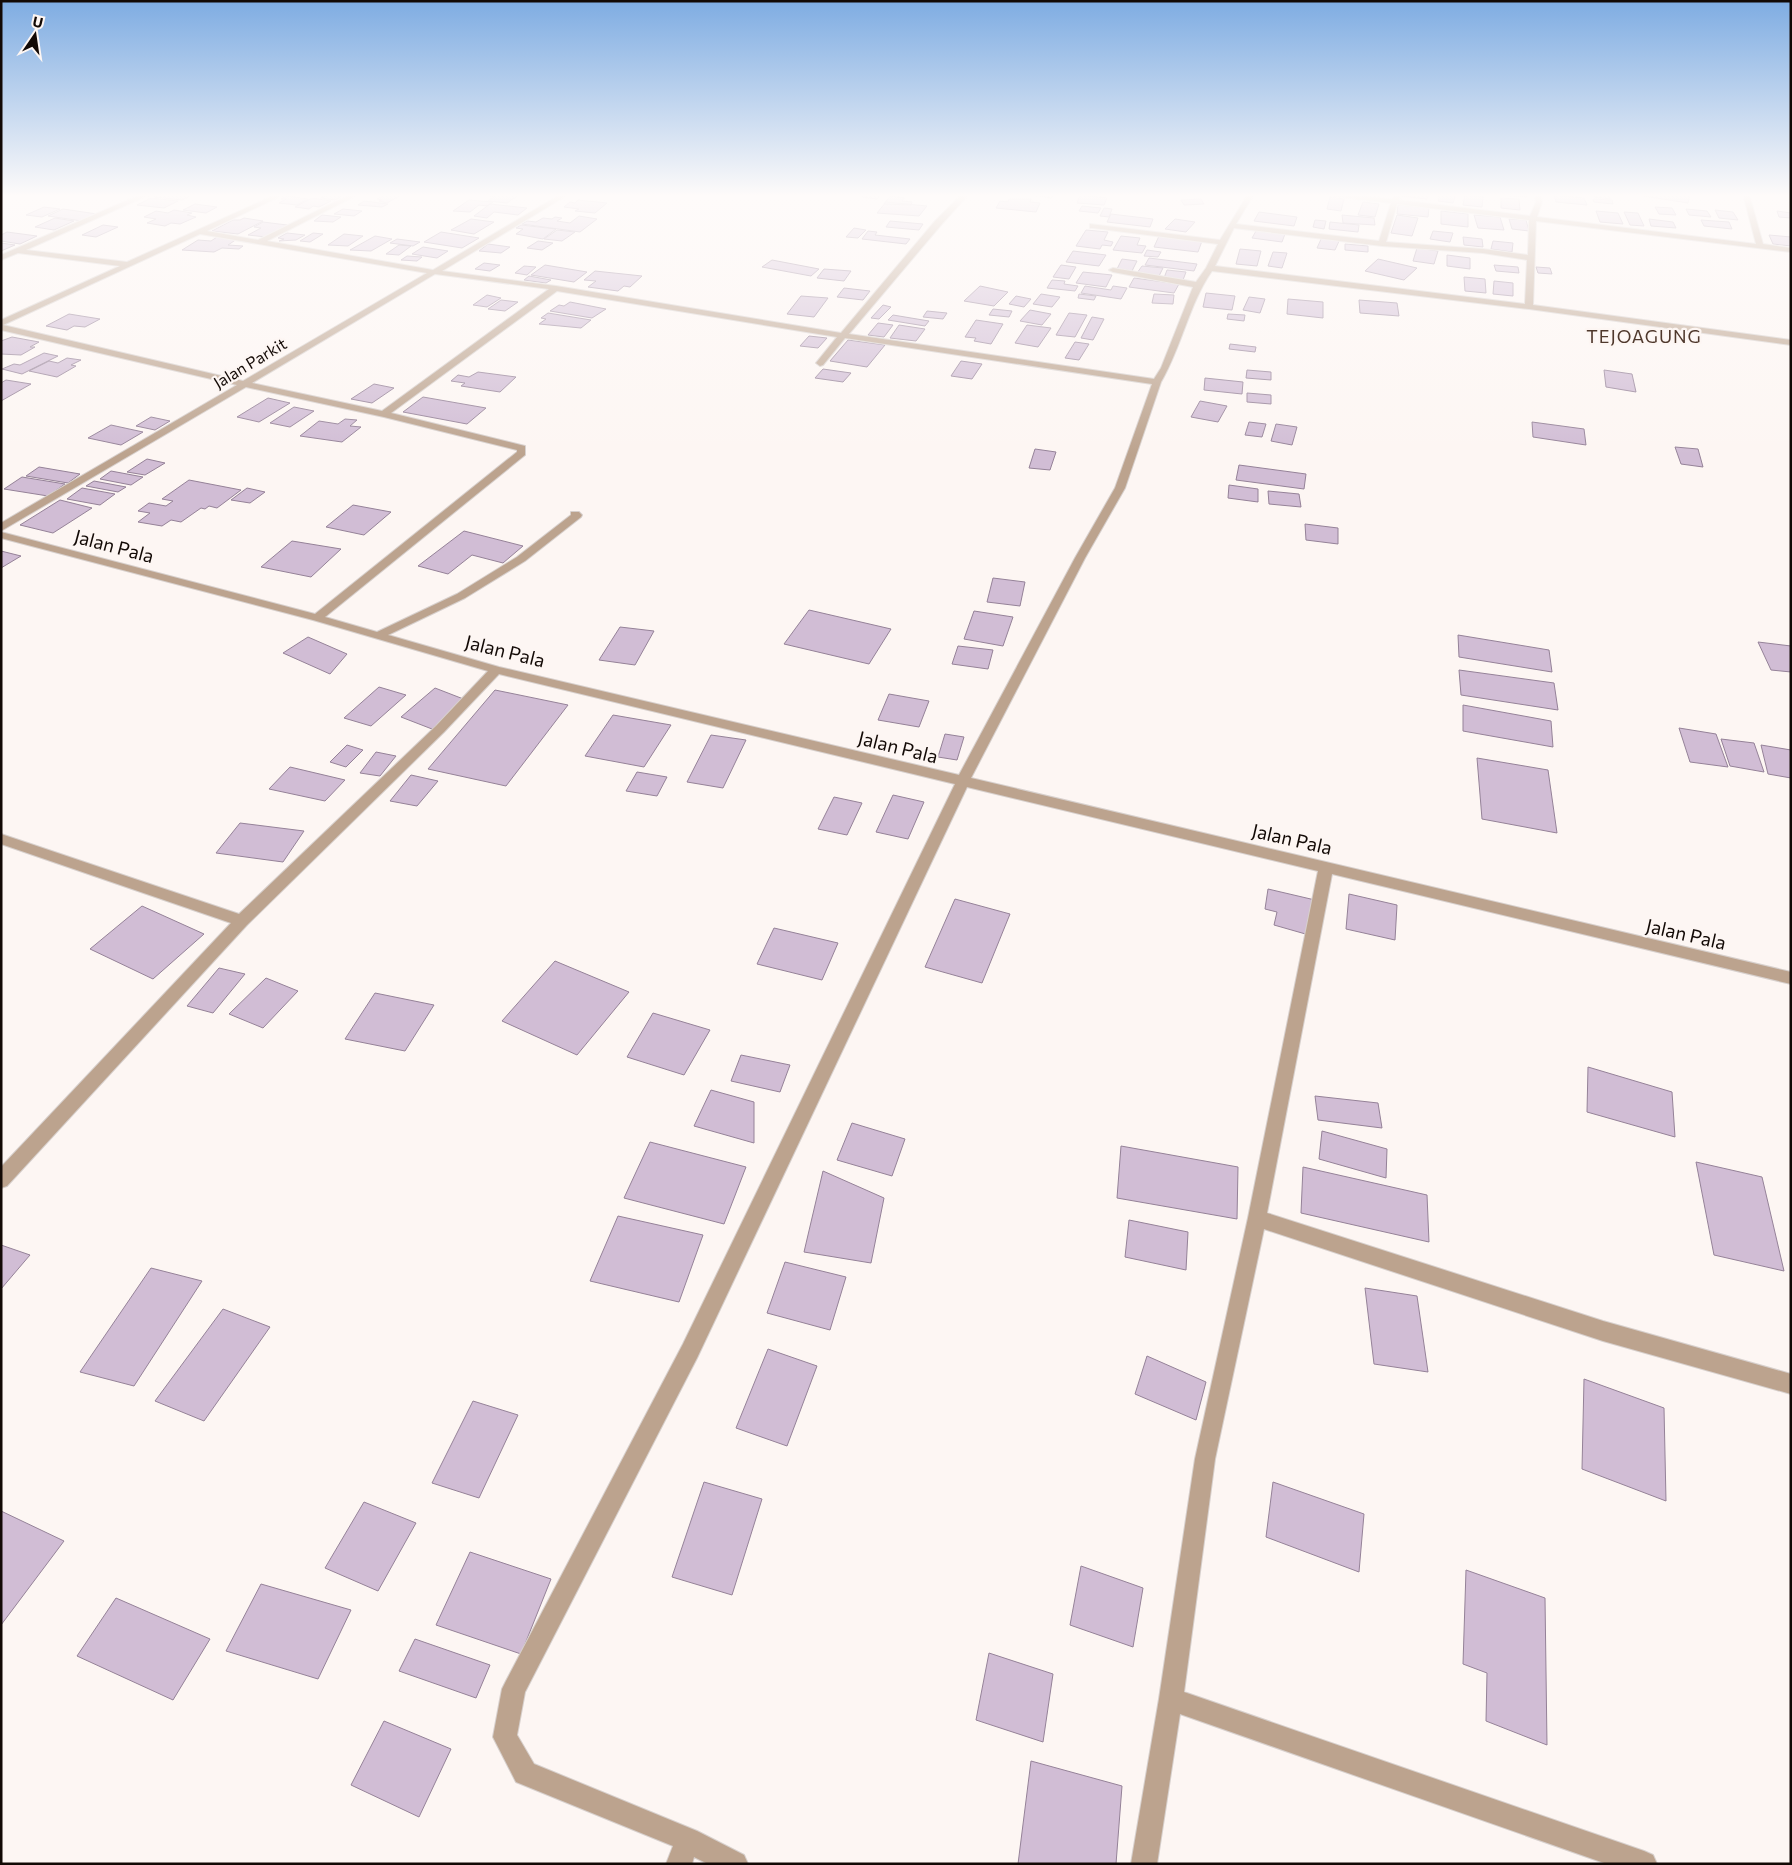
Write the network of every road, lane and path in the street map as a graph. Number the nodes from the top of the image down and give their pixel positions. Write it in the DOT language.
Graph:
graph roads {
  1 [pos="90,281"];
  2 [pos="419,281"];
  3 [pos="503,281"];
  4 [pos="889,281"];
  5 [pos="1176,281"];
  6 [pos="1201,281"];
  7 [pos="1317,281"];
  8 [pos="1531,281"];
  9 [pos="1198,285"];
  10 [pos="556,288"];
  11 [pos="1529,307"];
  12 [pos="1,323"];
  13 [pos="1,327"];
  14 [pos="844,334"];
  15 [pos="1791,343"];
  16 [pos="820,363"];
  17 [pos="1157,382"];
  18 [pos="244,384"];
  19 [pos="384,414"];
  20 [pos="575,514"];
  21 [pos="1,528"];
  22 [pos="1,535"];
  23 [pos="317,618"];
  24 [pos="379,635"];
  25 [pos="496,670"];
  26 [pos="962,782"];
  27 [pos="1,838"];
  28 [pos="1326,866"];
  29 [pos="242,921"];
  30 [pos="1791,978"];
  31 [pos="1,1180"];
  32 [pos="1257,1218"];
  33 [pos="1791,1384"];
  34 [pos="1172,1699"];
  35 [pos="688,1840"];
  36 [pos="679,1864"];
  37 [pos="735,1864"];
  38 [pos="1144,1864"];
  39 [pos="1644,1864"];
  1 -- 12 [label="street"];
  2 -- 18 [label="street, Jalan Parkit"];
  3 -- 10 [label="street"];
  4 -- 14 [label="street"];
  5 -- 9 [label="street"];
  6 -- 9 [label="street"];
  7 -- 11 [label="street"];
  8 -- 11 [label="street"];
  9 -- 17 [label="street"];
  10 -- 14 [label="street"];
  10 -- 19 [label="street"];
  11 -- 15 [label="street"];
  13 -- 18 [label="street"];
  14 -- 16 [label="street"];
  14 -- 17 [label="street"];
  17 -- 26 [label="street"];
  18 -- 19 [label="street"];
  18 -- 21 [label="street, Jalan Parkit"];
  19 -- 23 [label="street"];
  20 -- 24 [label="street"];
  22 -- 23 [label="street, Jalan Pala"];
  23 -- 24 [label="street, Jalan Pala"];
  24 -- 25 [label="street, Jalan Pala"];
  25 -- 26 [label="street, Jalan Pala"];
  25 -- 29 [label="street"];
  26 -- 28 [label="street, Jalan Pala"];
  26 -- 35 [label="street"];
  27 -- 29 [label="street"];
  28 -- 30 [label="street, Jalan Pala"];
  28 -- 32 [label="street"];
  29 -- 31 [label="street"];
  32 -- 33 [label="street"];
  32 -- 34 [label="street"];
  34 -- 38 [label="street"];
  34 -- 39 [label="street"];
  35 -- 36 [label="street"];
  35 -- 37 [label="street"];
}
